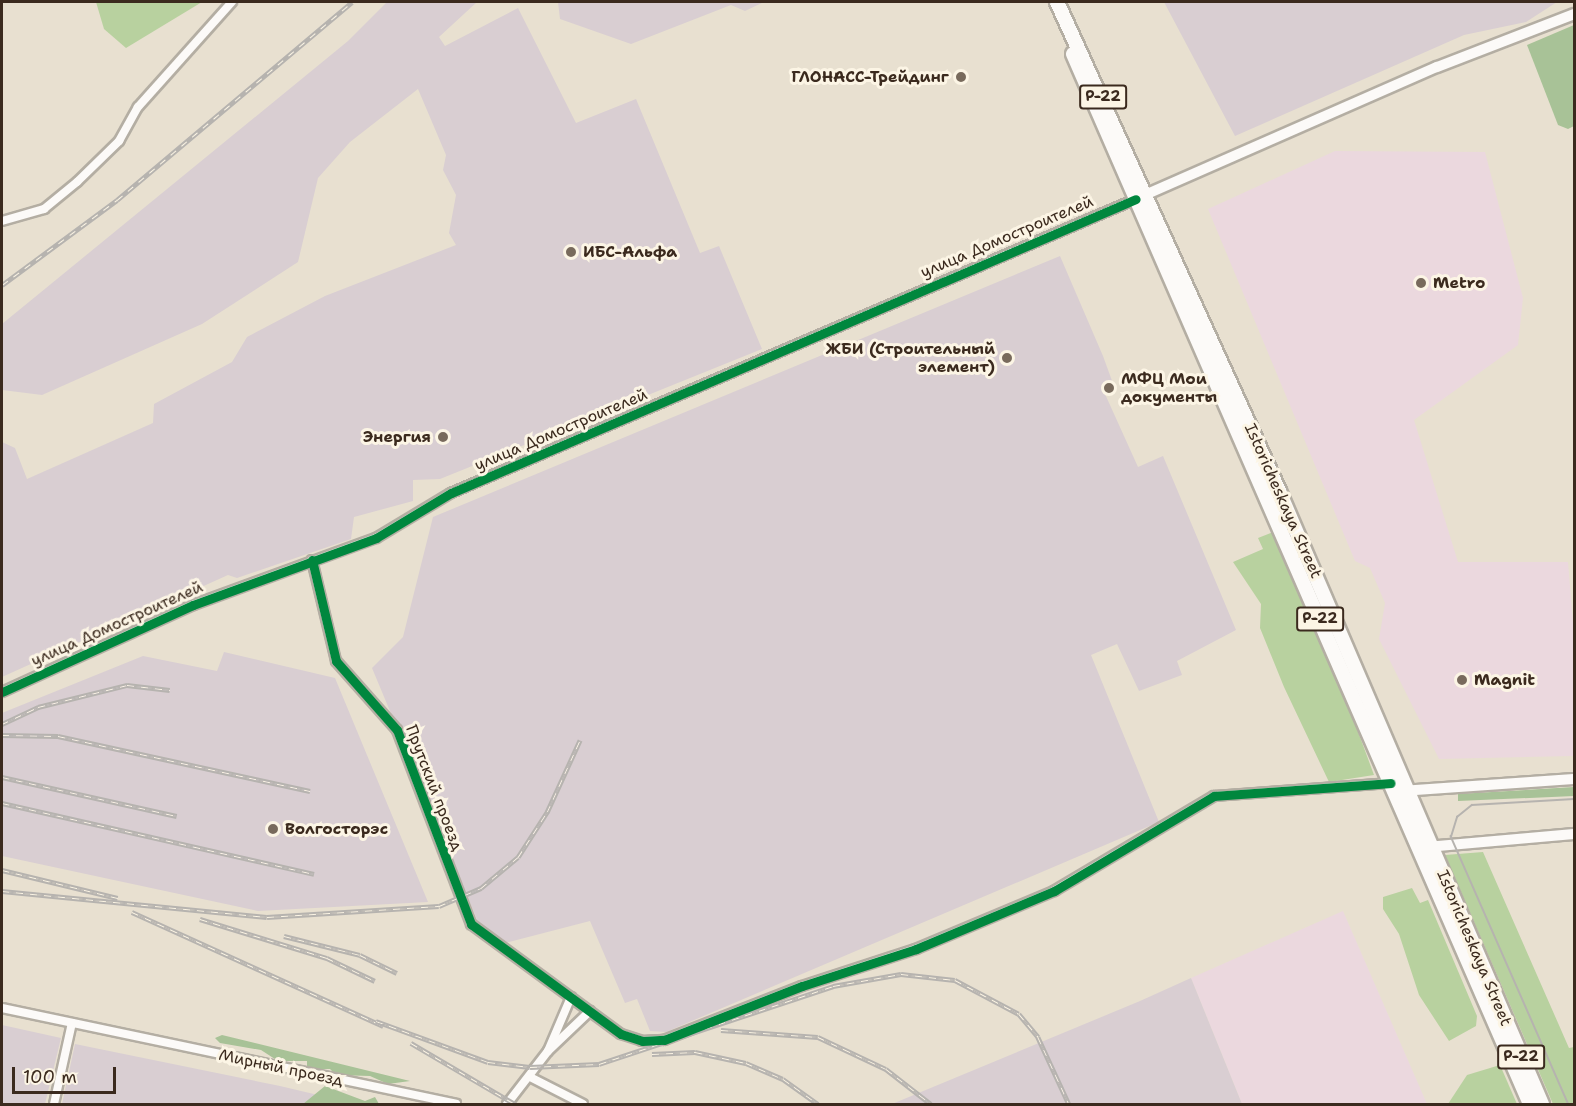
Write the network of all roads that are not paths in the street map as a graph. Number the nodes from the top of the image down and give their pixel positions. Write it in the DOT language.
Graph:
graph roads {
  1 [pos="232,2"];
  2 [pos="1047,2"];
  3 [pos="1057,2"];
  4 [pos="1575,14"];
  5 [pos="1141,196"];
  6 [pos="2,221"];
  7 [pos="312,560"];
  8 [pos="2,692"];
  9 [pos="1575,779"];
  10 [pos="1397,789"];
  11 [pos="1575,834"];
  12 [pos="1424,847"];
  13 [pos="571,997"];
  14 [pos="2,1008"];
  15 [pos="590,1011"];
  16 [pos="72,1023"];
  17 [pos="548,1051"];
  18 [pos="532,1078"];
  19 [pos="54,1104"];
  20 [pos="456,1104"];
  21 [pos="507,1104"];
  22 [pos="583,1104"];
  23 [pos="1530,1104"];
  24 [pos="1542,1104"];
  1 -- 6 [label="street"];
  2 -- 5 [label="highway, Istoricheskaya Street / Р-22"];
  3 -- 5 [label="highway, Istoricheskaya Street / Р-22"];
  4 -- 5 [label="main road"];
  5 -- 7 [label="street, улица Домостроителей"];
  5 -- 10 [label="highway, Istoricheskaya Street / Р-22"];
  7 -- 8 [label="street, улица Домостроителей"];
  7 -- 13 [label="street, Прутский проезд"];
  9 -- 10 [label="main road"];
  10 -- 12 [label="highway, Istoricheskaya Street / Р-22"];
  10 -- 15 [label="street, Прутский проезд"];
  11 -- 12 [label="main road"];
  12 -- 23 [label="highway, Istoricheskaya Street / Р-22"];
  12 -- 24 [label="highway, Istoricheskaya Street / Р-22"];
  13 -- 15 [label="street, Прутский проезд"];
  13 -- 17 [label="street"];
  14 -- 16 [label="street, Мирный проезд"];
  15 -- 17 [label="street"];
  16 -- 19 [label="street"];
  16 -- 20 [label="street, Мирный проезд"];
  17 -- 18 [label="street"];
  18 -- 21 [label="street"];
  18 -- 22 [label="street"];
}
